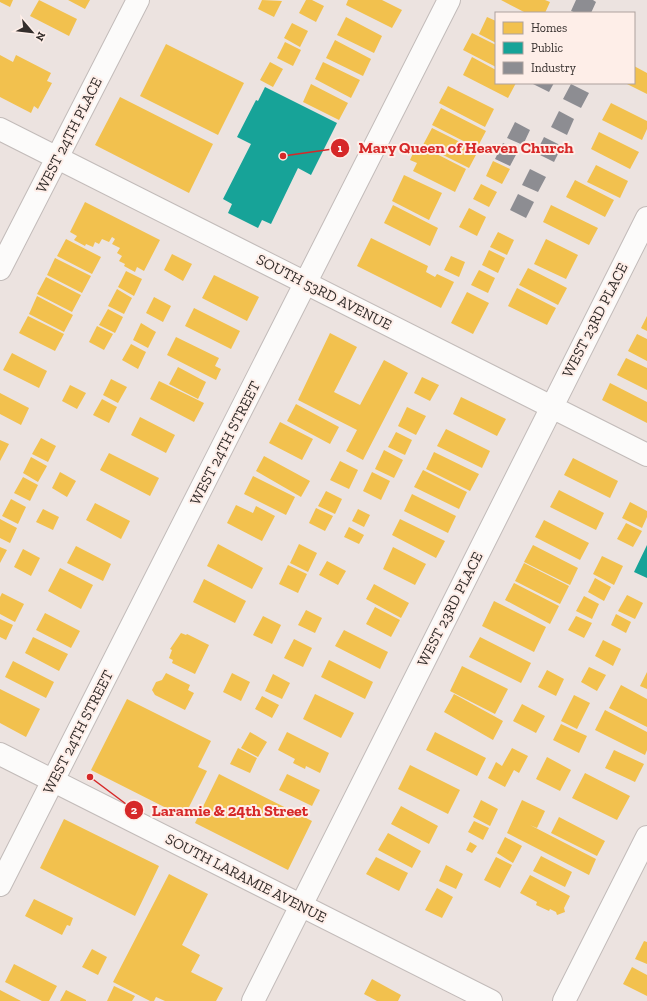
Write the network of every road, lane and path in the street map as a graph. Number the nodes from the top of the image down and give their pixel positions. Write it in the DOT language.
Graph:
graph roads {
  1 [pos="138,0"];
  2 [pos="449,0"];
  3 [pos="0,129"];
  4 [pos="57,157"];
  5 [pos="647,218"];
  6 [pos="0,269"];
  7 [pos="306,283"];
  8 [pos="551,406"];
  9 [pos="647,455"];
  10 [pos="0,754"];
  11 [pos="53,781"];
  12 [pos="647,837"];
  13 [pos="0,885"];
  14 [pos="302,906"];
  15 [pos="253,1001"];
  16 [pos="491,1001"];
  17 [pos="564,1001"];
  1 -- 4 [label="street, WEST 24TH PLACE"];
  2 -- 7 [label="street, WEST 24TH STREET"];
  3 -- 4 [label="street, SOUTH 53RD AVENUE"];
  4 -- 6 [label="street, WEST 24TH PLACE"];
  4 -- 7 [label="street, SOUTH 53RD AVENUE"];
  5 -- 8 [label="street, WEST 23RD PLACE"];
  7 -- 8 [label="street, SOUTH 53RD AVENUE"];
  7 -- 11 [label="street, WEST 24TH STREET"];
  8 -- 9 [label="street, SOUTH 53RD AVENUE"];
  8 -- 14 [label="street, WEST 23RD PLACE"];
  10 -- 11 [label="street, SOUTH LARAMIE AVENUE"];
  11 -- 13 [label="street, WEST 24TH STREET"];
  11 -- 14 [label="street, SOUTH LARAMIE AVENUE"];
  12 -- 17 [label="street"];
  14 -- 15 [label="street, WEST 23RD PLACE"];
  14 -- 16 [label="street, SOUTH LARAMIE AVENUE"];
}
